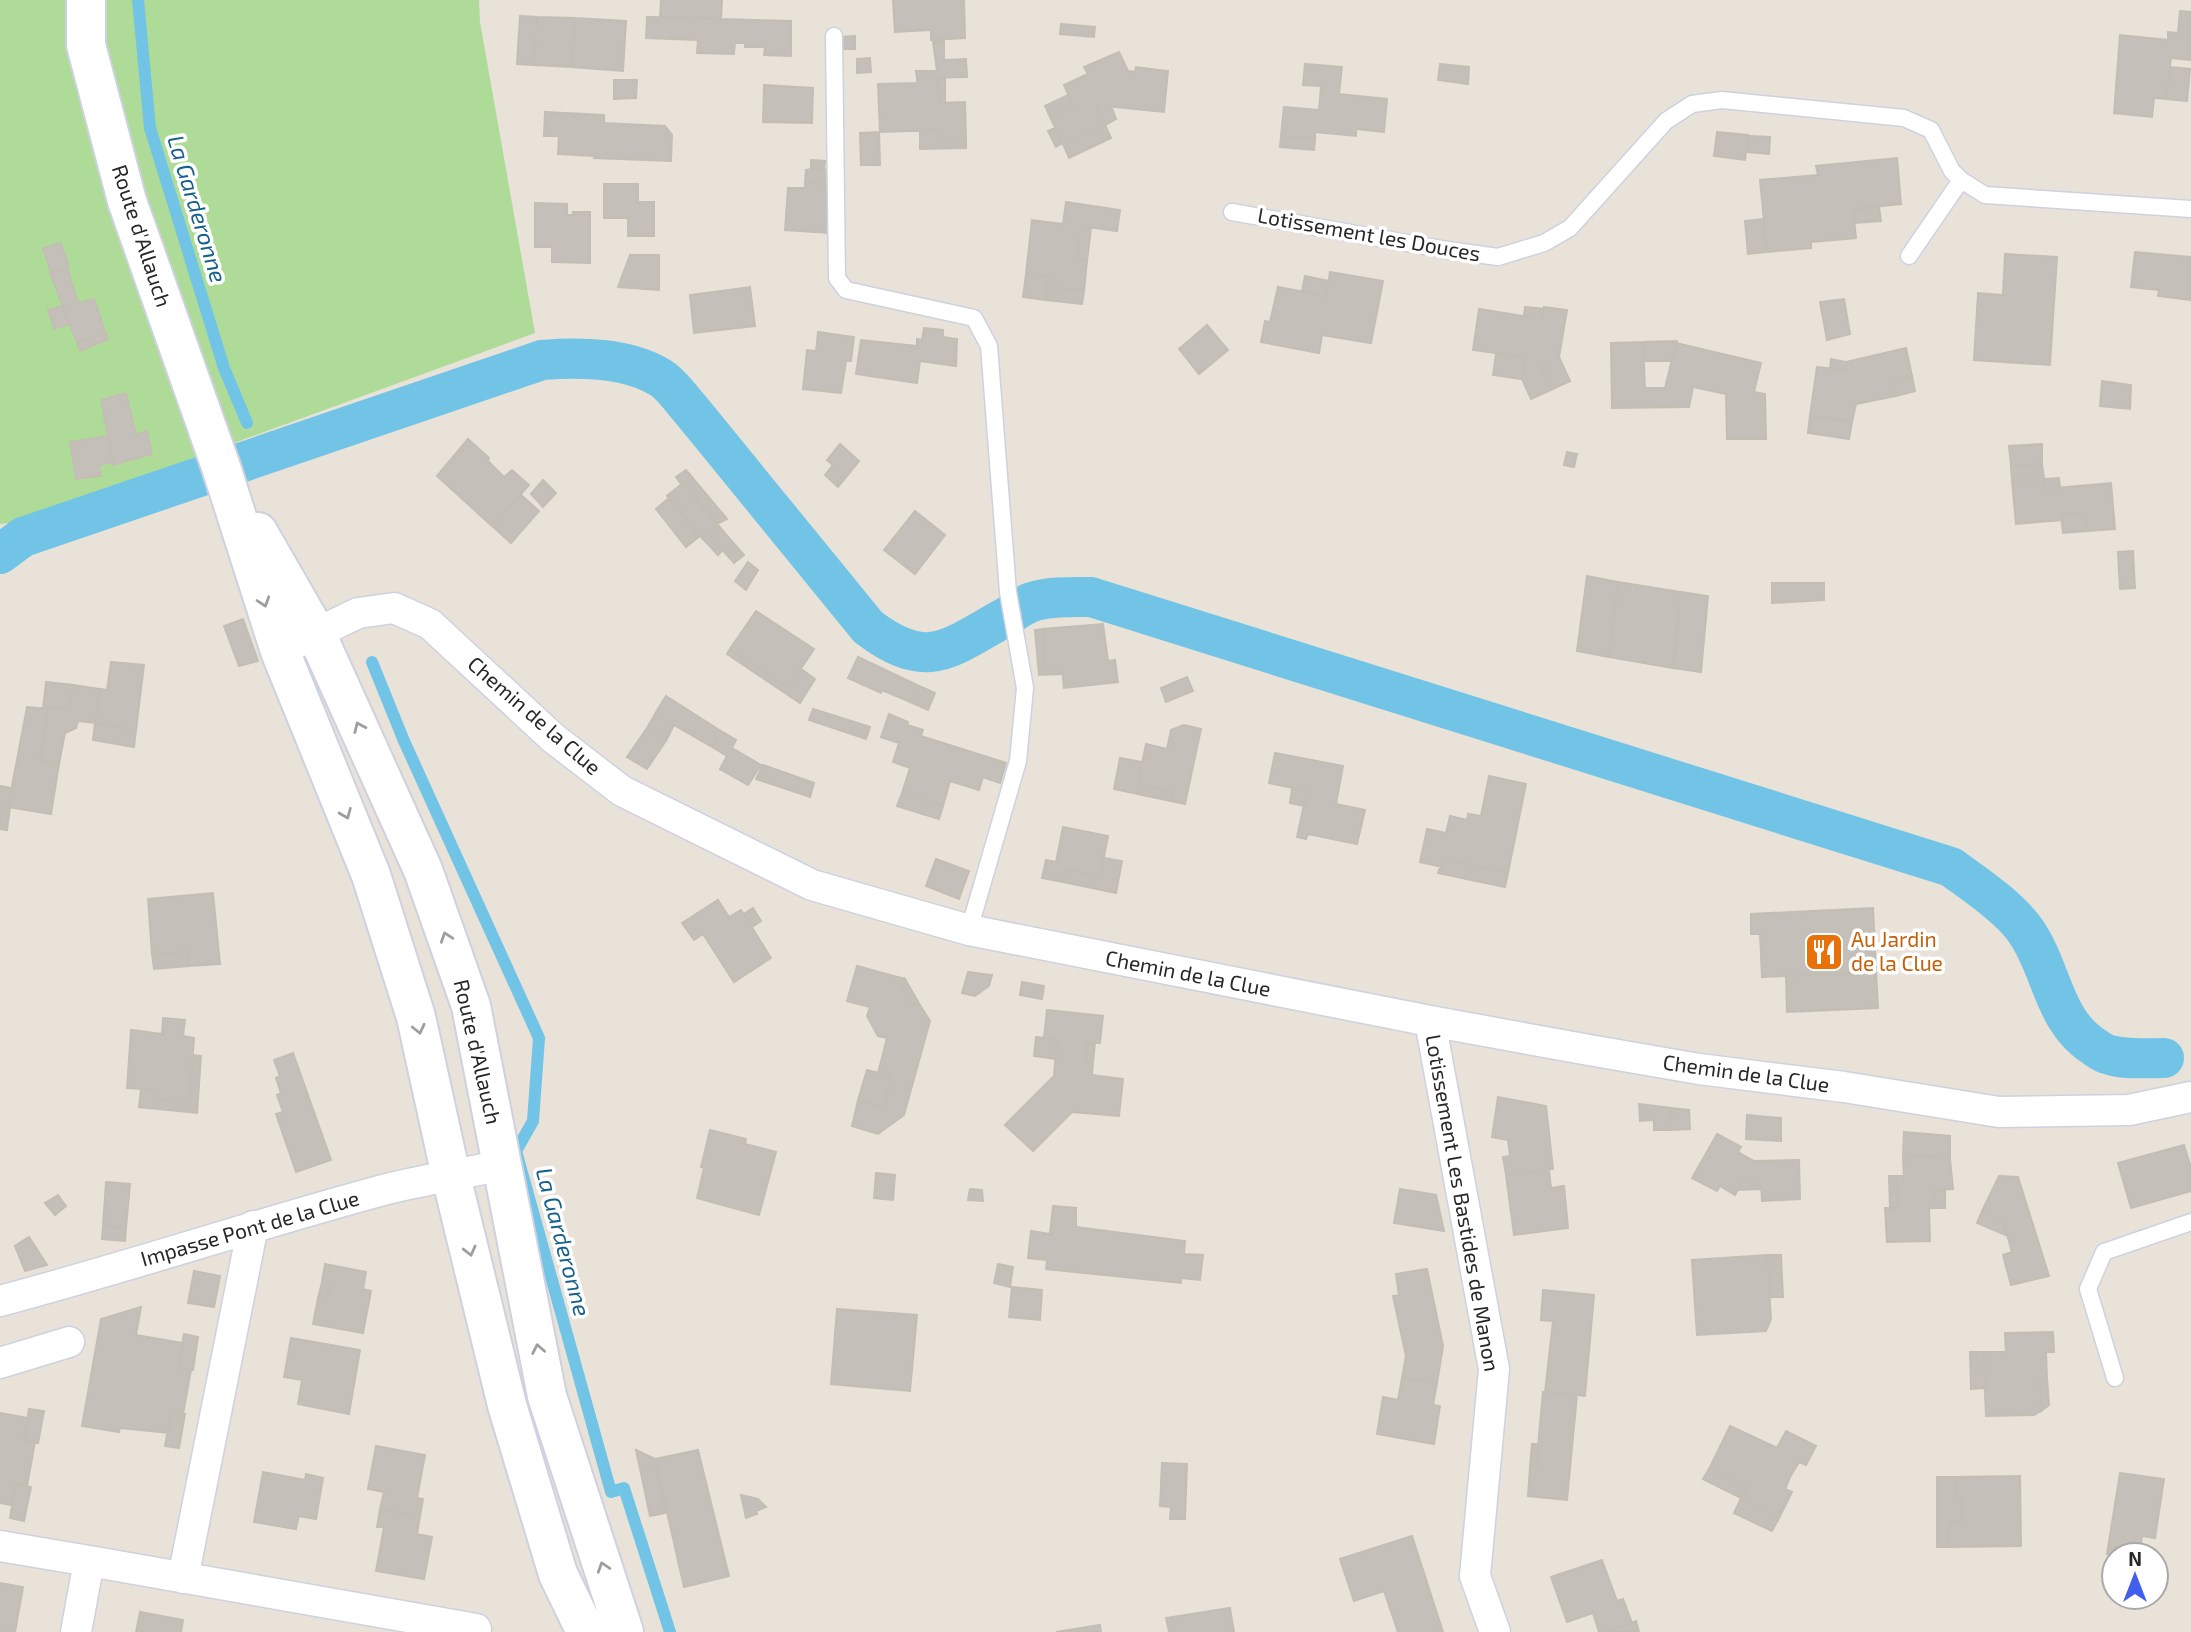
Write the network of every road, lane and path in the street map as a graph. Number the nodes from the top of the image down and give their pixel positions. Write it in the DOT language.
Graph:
graph roads {
  1 [pos="86,0"];
  2 [pos="834,36"];
  3 [pos="1961,180"];
  4 [pos="2191,209"];
  5 [pos="1232,212"];
  6 [pos="1909,256"];
  7 [pos="220,467"];
  8 [pos="316,633"];
  9 [pos="280,651"];
  10 [pos="969,930"];
  11 [pos="1430,1021"];
  12 [pos="2191,1097"];
  13 [pos="502,1165"];
  14 [pos="451,1176"];
  15 [pos="2191,1222"];
  16 [pos="253,1226"];
  17 [pos="0,1301"];
  18 [pos="69,1342"];
  19 [pos="0,1363"];
  20 [pos="2115,1378"];
  21 [pos="547,1396"];
  22 [pos="507,1405"];
  23 [pos="0,1546"];
  24 [pos="89,1561"];
  25 [pos="183,1578"];
  26 [pos="476,1629"];
  27 [pos="76,1632"];
  28 [pos="586,1632"];
  29 [pos="624,1632"];
  30 [pos="1495,1632"];
  1 -- 7 [label="main road, Route d'Allauch"];
  2 -- 10 [label="lane"];
  3 -- 4 [label="lane, Lotissement les Douces"];
  3 -- 5 [label="lane, Lotissement les Douces"];
  3 -- 6 [label="lane"];
  7 -- 8 [label="main road, Route d'Allauch"];
  7 -- 9 [label="main road, Route d'Allauch, one-way"];
  8 -- 9 [label="street, Chemin de la Clue"];
  8 -- 10 [label="street, Chemin de la Clue"];
  13 -- 8 [label="main road, Route d'Allauch, one-way"];
  9 -- 14 [label="main road, Route d'Allauch, one-way"];
  10 -- 11 [label="street, Chemin de la Clue"];
  11 -- 12 [label="street, Chemin de la Clue"];
  11 -- 30 [label="street, Lotissement Les Bastides de Manon"];
  13 -- 14 [label="street, Impasse Pont de la Clue"];
  21 -- 13 [label="main road, Route d'Allauch, one-way"];
  14 -- 16 [label="street, Impasse Pont de la Clue"];
  14 -- 22 [label="main road, Route d'Allauch, one-way"];
  15 -- 20 [label="lane"];
  16 -- 17 [label="street, Impasse Pont de la Clue"];
  16 -- 25 [label="street"];
  18 -- 19 [label="street"];
  21 -- 22 [label="main road"];
  29 -- 21 [label="main road, Route d'Allauch, one-way"];
  22 -- 28 [label="main road, Route d'Allauch"];
  23 -- 24 [label="street"];
  24 -- 25 [label="street"];
  24 -- 27 [label="street"];
  25 -- 26 [label="street"];
}
